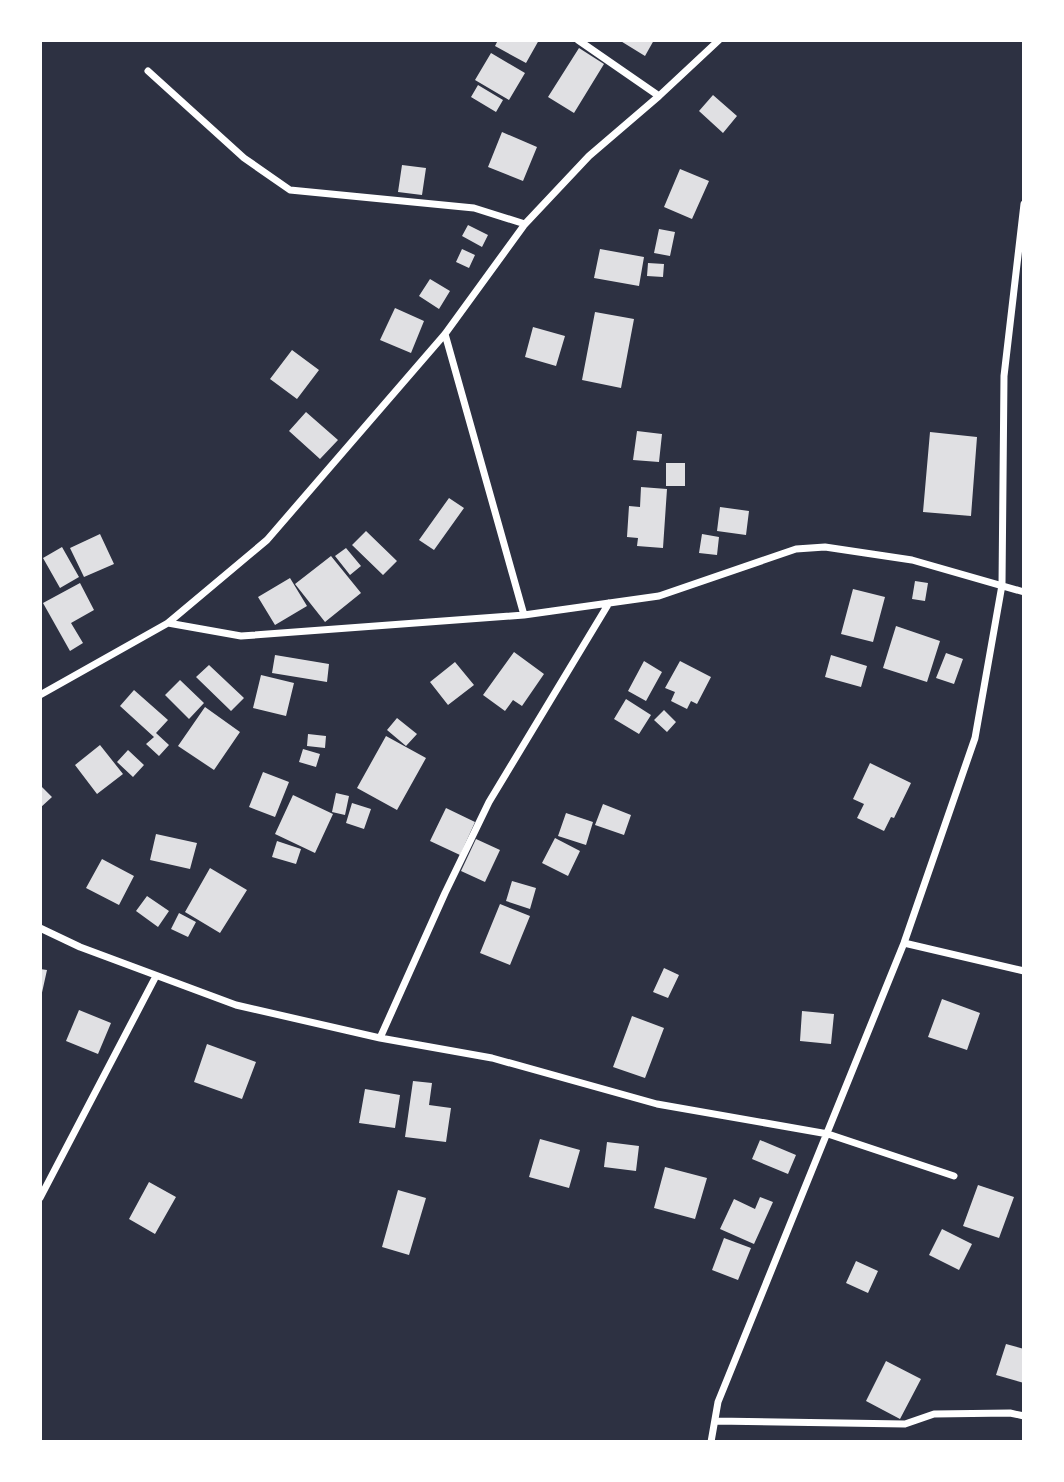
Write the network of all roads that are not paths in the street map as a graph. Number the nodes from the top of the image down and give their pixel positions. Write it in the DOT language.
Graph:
graph roads {
  1 [pos="578,40"];
  2 [pos="719,40"];
  3 [pos="148,71"];
  4 [pos="659,96"];
  5 [pos="1024,204"];
  6 [pos="525,223"];
  7 [pos="444,334"];
  8 [pos="1002,585"];
  9 [pos="1024,592"];
  10 [pos="609,603"];
  11 [pos="524,615"];
  12 [pos="168,623"];
  13 [pos="40,695"];
  14 [pos="40,928"];
  15 [pos="904,943"];
  16 [pos="1024,971"];
  17 [pos="156,976"];
  18 [pos="380,1038"];
  19 [pos="828,1134"];
  20 [pos="954,1177"];
  21 [pos="40,1198"];
  22 [pos="1024,1416"];
  23 [pos="715,1421"];
  24 [pos="711,1442"];
  1 -- 4 [label="street"];
  2 -- 4 [label="street"];
  3 -- 6 [label="street"];
  4 -- 6 [label="street"];
  5 -- 8 [label="street"];
  6 -- 7 [label="street"];
  7 -- 11 [label="street"];
  7 -- 12 [label="street"];
  8 -- 9 [label="street"];
  8 -- 10 [label="street"];
  8 -- 15 [label="street"];
  10 -- 11 [label="street"];
  10 -- 18 [label="street"];
  11 -- 12 [label="street"];
  12 -- 13 [label="street"];
  14 -- 17 [label="street"];
  15 -- 16 [label="street"];
  15 -- 19 [label="street"];
  17 -- 18 [label="street"];
  17 -- 21 [label="street"];
  18 -- 19 [label="street"];
  19 -- 20 [label="street"];
  19 -- 23 [label="street"];
  22 -- 23 [label="street"];
  23 -- 24 [label="street"];
}
